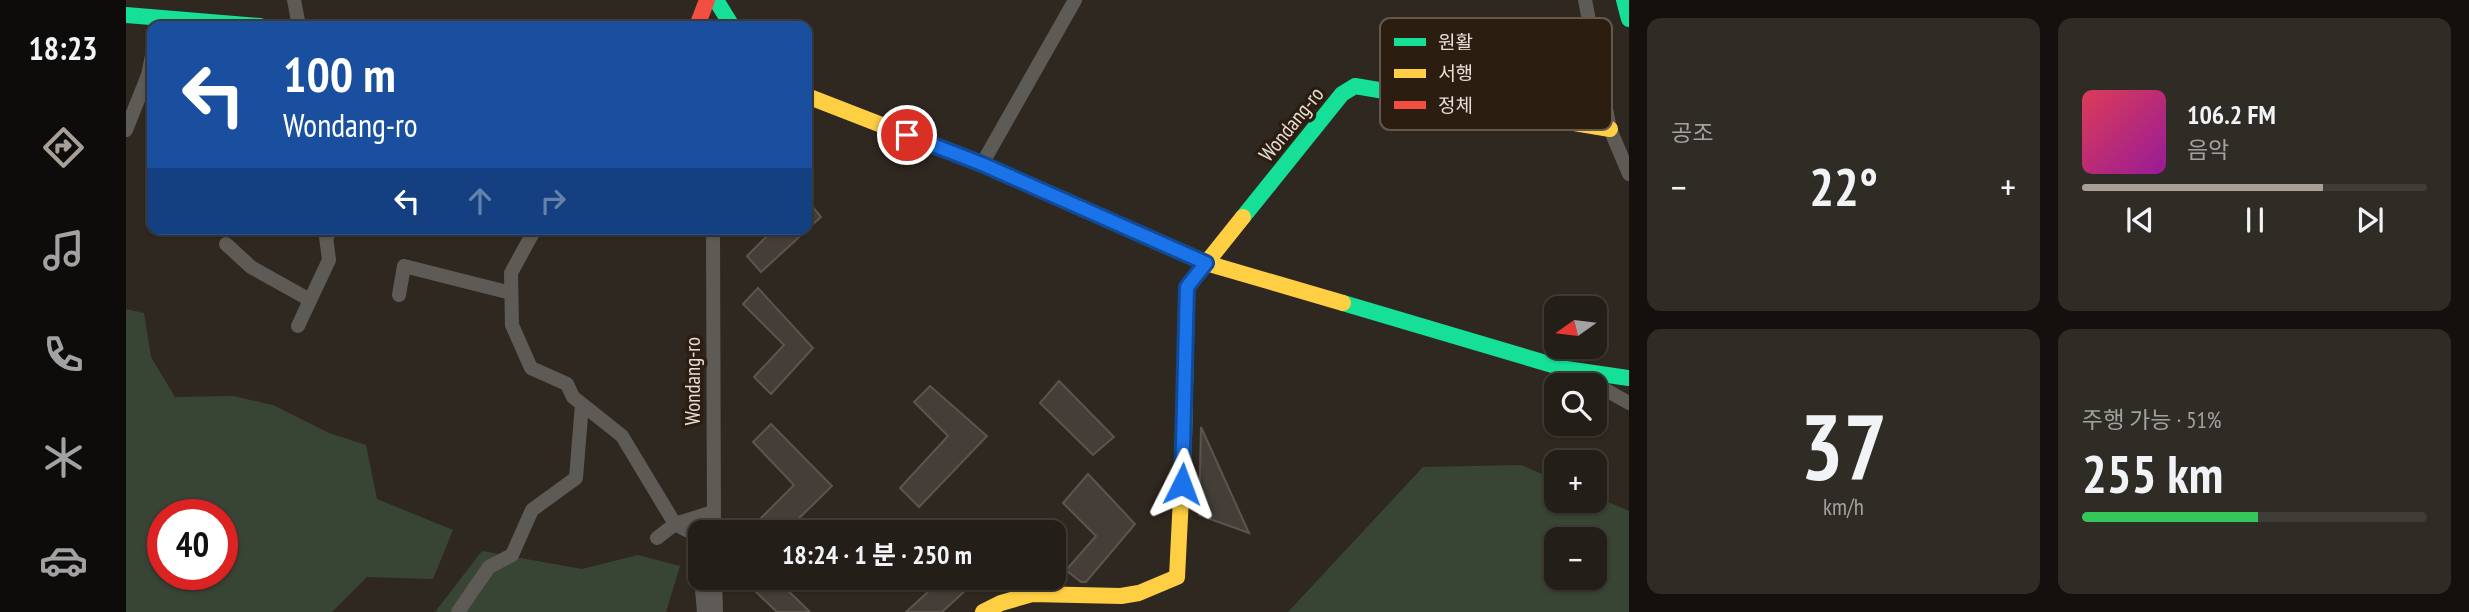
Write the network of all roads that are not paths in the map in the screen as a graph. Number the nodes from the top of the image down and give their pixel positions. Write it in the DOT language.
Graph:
graph roads {
  1 [pos="293,0"];
  2 [pos="711,0"];
  3 [pos="1075,0"];
  4 [pos="1585,0"];
  5 [pos="1625,0"];
  6 [pos="126,15"];
  7 [pos="1588,18"];
  8 [pos="1629,19"];
  9 [pos="154,21"];
  10 [pos="298,21"];
  11 [pos="700,21"];
  12 [pos="711,21"];
  13 [pos="728,21"];
  14 [pos="147,84"];
  15 [pos="1380,90"];
  16 [pos="812,98"];
  17 [pos="126,130"];
  18 [pos="1610,130"];
  19 [pos="982,164"];
  20 [pos="1629,174"];
  21 [pos="328,235"];
  22 [pos="533,235"];
  23 [pos="713,235"];
  24 [pos="226,244"];
  25 [pos="1206,263"];
  26 [pos="511,293"];
  27 [pos="399,295"];
  28 [pos="310,300"];
  29 [pos="298,326"];
  30 [pos="1566,369"];
  31 [pos="1629,378"];
  32 [pos="582,404"];
  33 [pos="1629,404"];
  34 [pos="713,512"];
  35 [pos="713,520"];
  36 [pos="675,524"];
  37 [pos="688,531"];
  38 [pos="657,538"];
  39 [pos="702,590"];
  40 [pos="715,590"];
  41 [pos="458,612"];
  42 [pos="704,612"];
  43 [pos="716,612"];
  44 [pos="983,612"];
  1 -- 10 [label="street"];
  2 -- 11 [label="street"];
  2 -- 12 [label="street"];
  2 -- 13 [label="street"];
  3 -- 19 [label="street"];
  4 -- 7 [label="street"];
  5 -- 8 [label="street"];
  6 -- 9 [label="street"];
  14 -- 17 [label="street"];
  15 -- 25 [label="street, Wondang-ro"];
  16 -- 19 [label="street"];
  18 -- 20 [label="street"];
  19 -- 25 [label="street"];
  21 -- 28 [label="street"];
  22 -- 26 [label="street"];
  23 -- 34 [label="street, Wondang-ro"];
  24 -- 28 [label="street"];
  25 -- 30 [label="street"];
  25 -- 44 [label="street, Wondang-ro"];
  26 -- 27 [label="street"];
  26 -- 32 [label="street"];
  28 -- 29 [label="street"];
  30 -- 31 [label="street"];
  30 -- 33 [label="street"];
  32 -- 36 [label="street"];
  32 -- 41 [label="street"];
  34 -- 35 [label="street, Wondang-ro"];
  34 -- 36 [label="street"];
  36 -- 37 [label="street"];
  36 -- 38 [label="street"];
  39 -- 42 [label="street"];
  40 -- 43 [label="street"];
}
